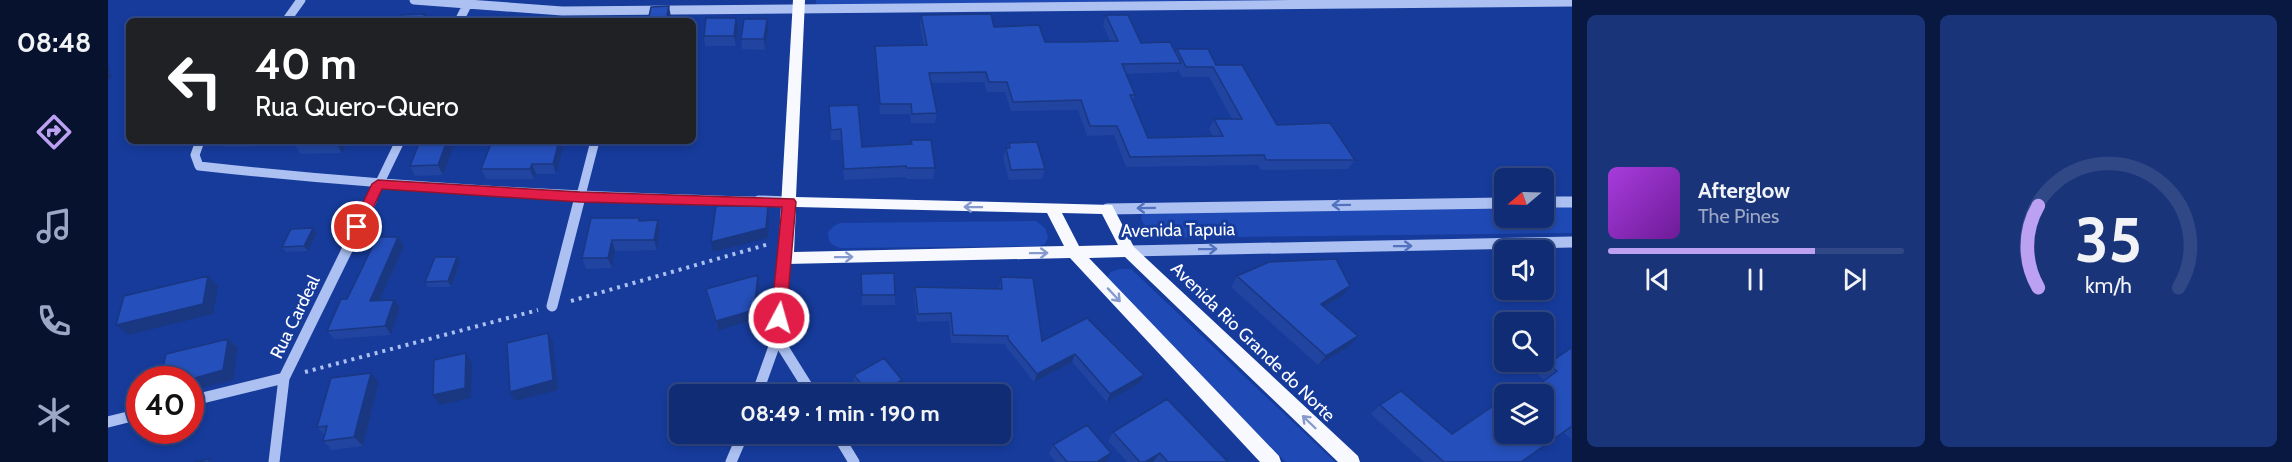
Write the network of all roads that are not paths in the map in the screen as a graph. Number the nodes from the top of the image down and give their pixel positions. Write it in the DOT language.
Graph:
graph roads {
  1 [pos="301,0"];
  2 [pos="414,0"];
  3 [pos="1415,2"];
  4 [pos="1572,2"];
  5 [pos="798,4"];
  6 [pos="467,5"];
  7 [pos="630,11"];
  8 [pos="288,18"];
  9 [pos="460,18"];
  10 [pos="629,18"];
  11 [pos="199,144"];
  12 [pos="398,144"];
  13 [pos="594,144"];
  14 [pos="378,184"];
  15 [pos="580,197"];
  16 [pos="789,202"];
  17 [pos="1554,202"];
  18 [pos="1572,202"];
  19 [pos="1494,203"];
  20 [pos="1053,209"];
  21 [pos="1107,209"];
  22 [pos="1572,242"];
  23 [pos="1129,251"];
  24 [pos="1074,252"];
  25 [pos="786,258"];
  26 [pos="552,306"];
  27 [pos="777,338"];
  28 [pos="284,378"];
  29 [pos="761,384"];
  30 [pos="806,384"];
  31 [pos="204,398"];
  32 [pos="126,418"];
  33 [pos="108,422"];
  34 [pos="739,444"];
  35 [pos="843,444"];
  36 [pos="274,462"];
  37 [pos="731,462"];
  38 [pos="854,462"];
  39 [pos="1272,462"];
  40 [pos="1351,462"];
  1 -- 8 [label="street"];
  2 -- 6 [label="street"];
  3 -- 4 [label="street"];
  3 -- 5 [label="street"];
  5 -- 7 [label="street"];
  5 -- 16 [label="main road"];
  6 -- 7 [label="street"];
  6 -- 9 [label="street"];
  7 -- 10 [label="street"];
  11 -- 14 [label="street"];
  12 -- 14 [label="street, Rua Cardeal"];
  13 -- 15 [label="street"];
  14 -- 15 [label="street"];
  14 -- 28 [label="street, Rua Cardeal"];
  15 -- 16 [label="street"];
  15 -- 26 [label="street"];
  20 -- 16 [label="main road, Avenida Tapuia, one-way"];
  16 -- 25 [label="main road"];
  17 -- 18 [label="street"];
  19 -- 21 [label="street, Avenida Tapuia, one-way"];
  20 -- 21 [label="main road, Avenida Tapuia"];
  20 -- 24 [label="main road"];
  21 -- 23 [label="main road, Avenida Rio Grande do Norte"];
  23 -- 22 [label="street, Avenida Tapuia, one-way"];
  23 -- 24 [label="main road, Avenida Tapuia"];
  40 -- 23 [label="main road, Avenida Rio Grande do Norte, one-way"];
  25 -- 24 [label="main road, Avenida Tapuia, one-way"];
  24 -- 39 [label="main road, one-way"];
  25 -- 27 [label="street"];
  27 -- 29 [label="street"];
  27 -- 30 [label="street"];
  28 -- 31 [label="street"];
  28 -- 36 [label="street, Rua Cardeal"];
  32 -- 33 [label="street"];
  34 -- 37 [label="street"];
  35 -- 38 [label="street"];
}
